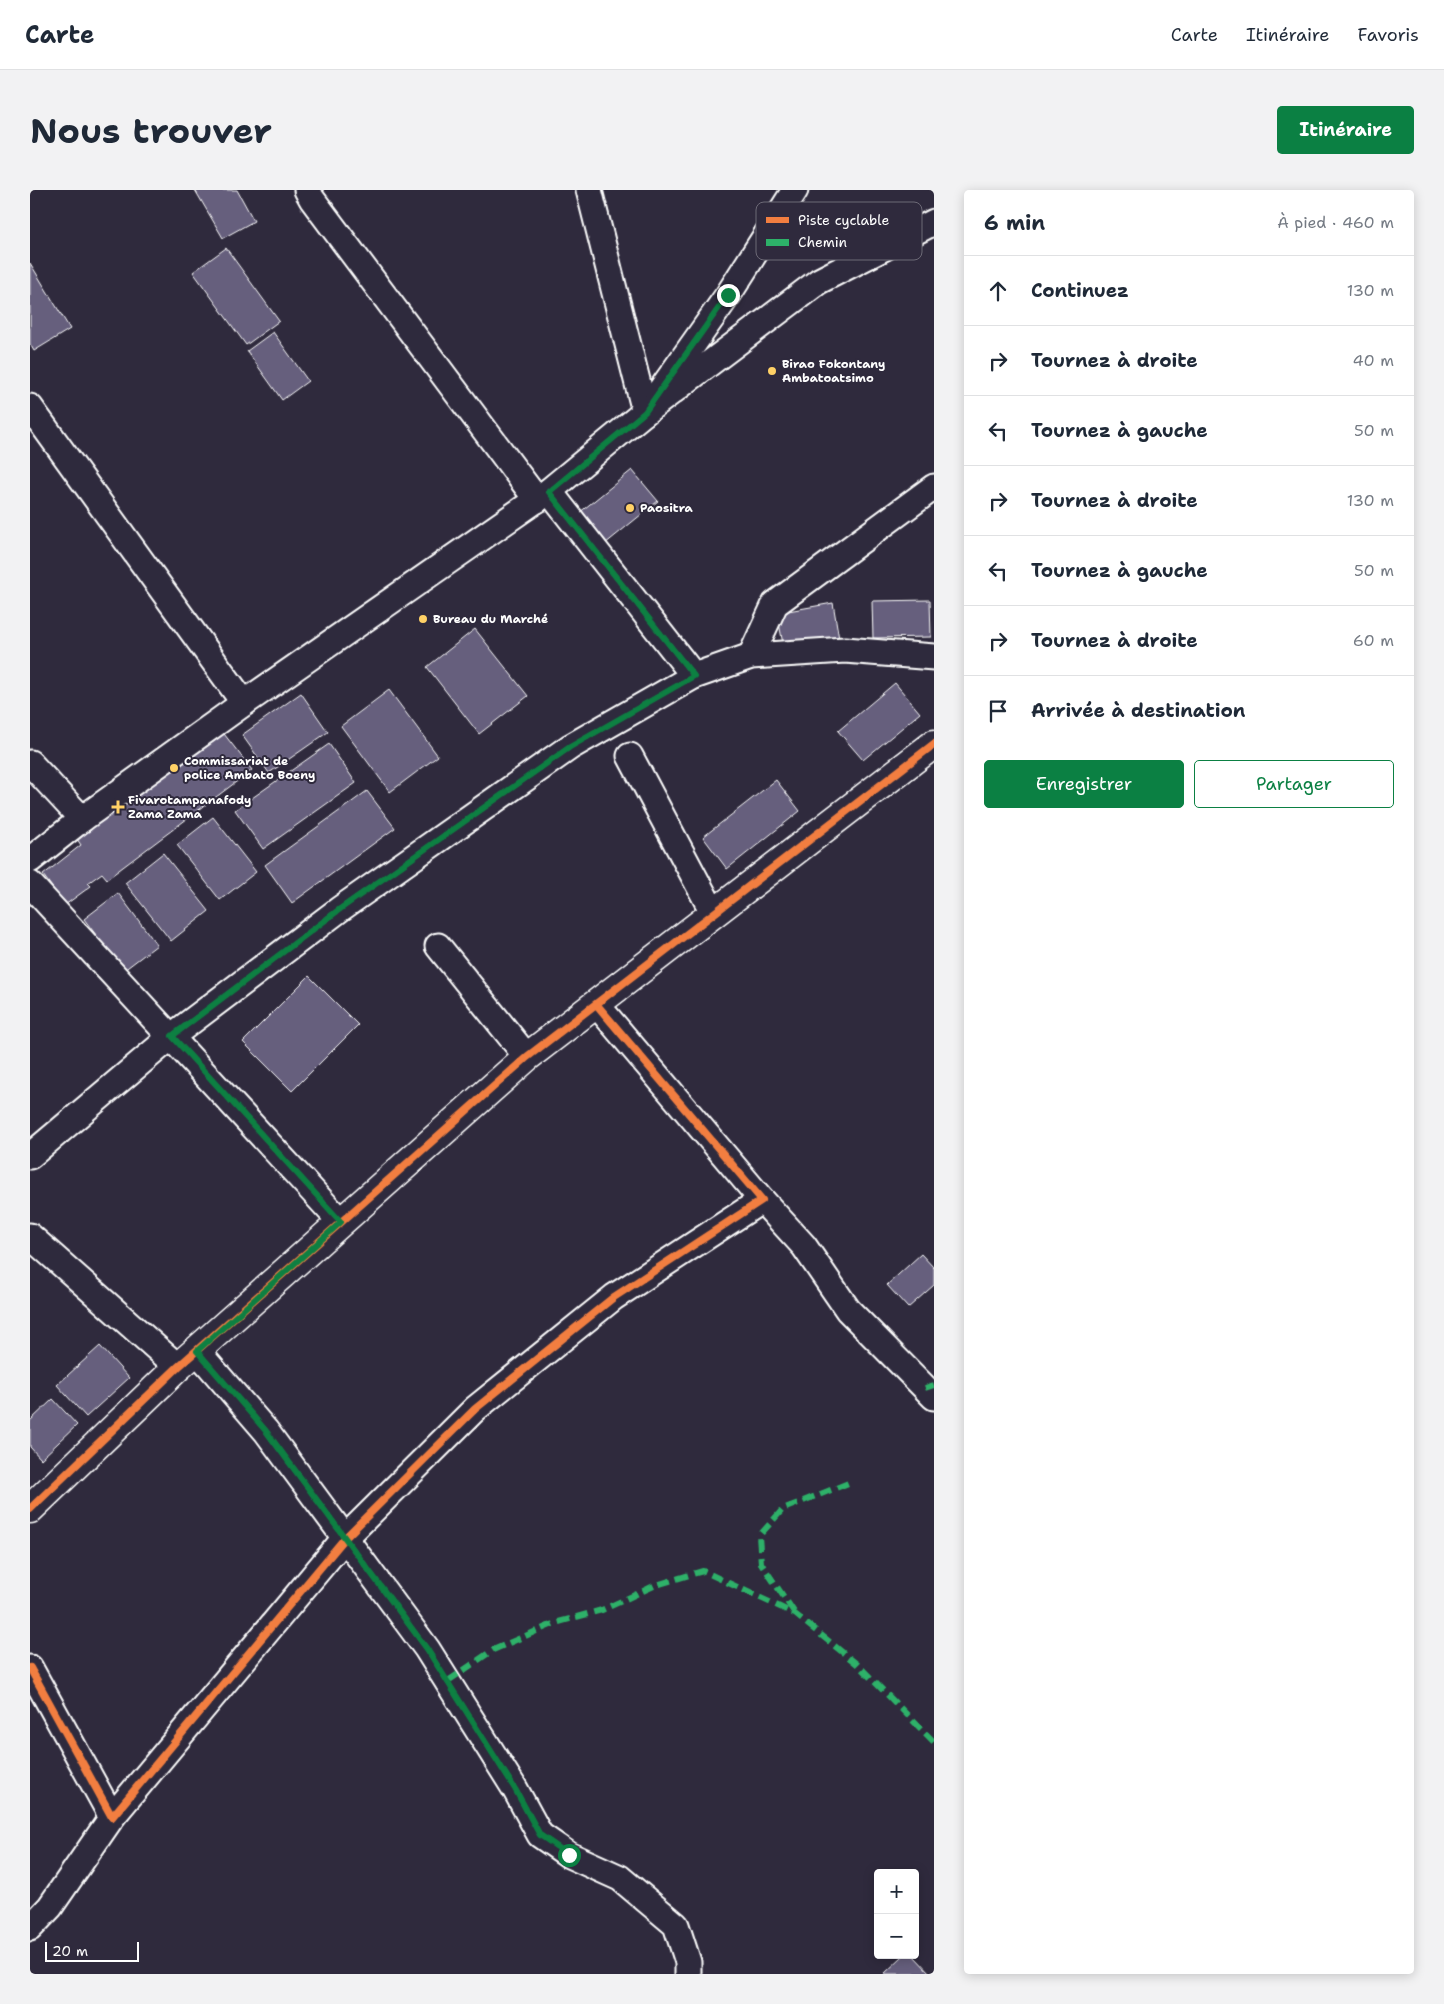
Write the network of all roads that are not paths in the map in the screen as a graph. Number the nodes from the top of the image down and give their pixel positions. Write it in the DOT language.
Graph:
graph roads {
  1 [pos="307,190"];
  2 [pos="589,190"];
  3 [pos="795,190"];
  4 [pos="787,202"];
  5 [pos="934,222"];
  6 [pos="922,228"];
  7 [pos="756,251"];
  8 [pos="860,260"];
  9 [pos="30,407"];
  10 [pos="645,412"];
  11 [pos="934,488"];
  12 [pos="543,496"];
  13 [pos="751,656"];
  14 [pos="934,657"];
  15 [pos="694,676"];
  16 [pos="244,703"];
  17 [pos="934,744"];
  18 [pos="630,756"];
  19 [pos="30,763"];
  20 [pos="82,819"];
  21 [pos="30,860"];
  22 [pos="30,884"];
  23 [pos="714,914"];
  24 [pos="438,946"];
  25 [pos="597,1004"];
  26 [pos="172,1036"];
  27 [pos="527,1057"];
  28 [pos="30,1156"];
  29 [pos="762,1200"];
  30 [pos="341,1222"];
  31 [pos="30,1236"];
  32 [pos="188,1359"];
  33 [pos="934,1397"];
  34 [pos="30,1510"];
  35 [pos="345,1538"];
  36 [pos="30,1668"];
  37 [pos="112,1817"];
  38 [pos="30,1928"];
  39 [pos="688,1974"];
  1 -- 12 [label="street"];
  2 -- 10 [label="street"];
  3 -- 4 [label="street"];
  5 -- 6 [label="street"];
  7 -- 10 [label="street"];
  8 -- 10 [label="street"];
  9 -- 16 [label="street"];
  10 -- 12 [label="street"];
  11 -- 13 [label="street"];
  12 -- 15 [label="street"];
  12 -- 16 [label="street"];
  13 -- 14 [label="street"];
  13 -- 15 [label="street"];
  15 -- 26 [label="street"];
  16 -- 20 [label="street"];
  17 -- 23 [label="street"];
  18 -- 23 [label="street"];
  19 -- 20 [label="street"];
  20 -- 21 [label="street"];
  22 -- 26 [label="street"];
  23 -- 25 [label="street"];
  24 -- 27 [label="street"];
  25 -- 27 [label="street"];
  25 -- 29 [label="street"];
  26 -- 28 [label="street"];
  26 -- 30 [label="street"];
  27 -- 30 [label="street"];
  29 -- 33 [label="street"];
  29 -- 35 [label="street"];
  30 -- 32 [label="street"];
  31 -- 32 [label="street"];
  32 -- 34 [label="street"];
  32 -- 35 [label="street"];
  35 -- 37 [label="street"];
  35 -- 39 [label="street"];
  36 -- 37 [label="street"];
  37 -- 38 [label="street"];
}
